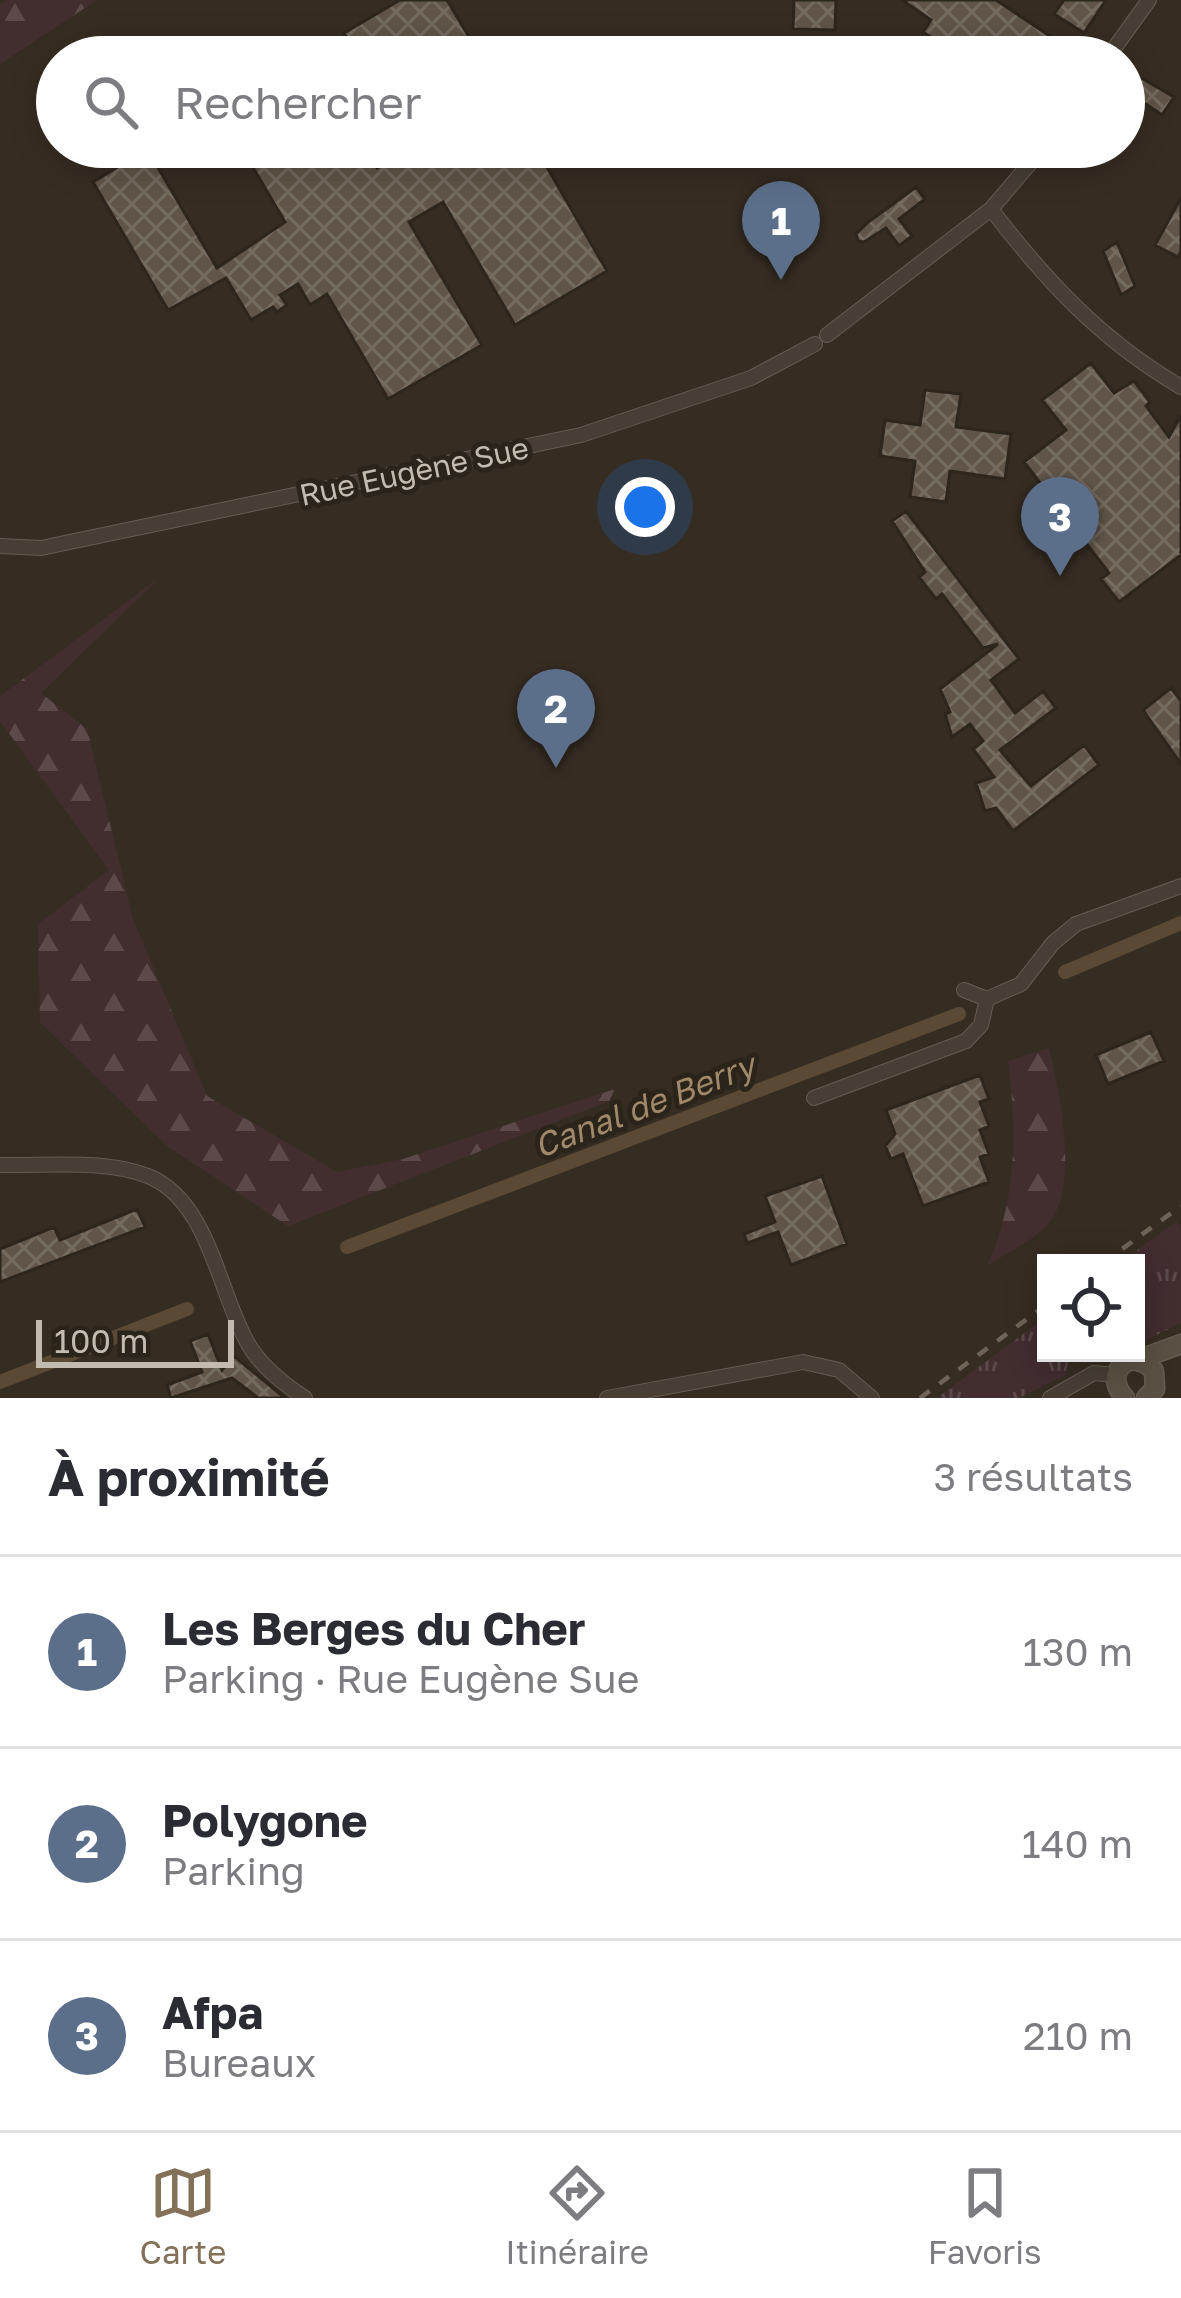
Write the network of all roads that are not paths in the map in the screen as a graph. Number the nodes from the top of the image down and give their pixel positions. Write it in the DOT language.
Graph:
graph roads {
  1 [pos="1149,0"];
  2 [pos="1123,36"];
  3 [pos="1026,168"];
  4 [pos="991,209"];
  5 [pos="1181,387"];
  6 [pos="0,546"];
  7 [pos="1181,886"];
  8 [pos="964,990"];
  9 [pos="987,1000"];
  10 [pos="814,1098"];
  11 [pos="0,1165"];
  12 [pos="1181,1348"];
  13 [pos="1145,1358"];
  14 [pos="1125,1362"];
  15 [pos="1145,1362"];
  16 [pos="1115,1375"];
  17 [pos="1156,1377"];
  18 [pos="627,1397"];
  19 [pos="305,1398"];
  20 [pos="607,1398"];
  21 [pos="872,1398"];
  22 [pos="1050,1398"];
  23 [pos="1125,1398"];
  24 [pos="1146,1398"];
  1 -- 2 [label="street"];
  3 -- 4 [label="street, Rue Eugène Sue"];
  4 -- 5 [label="street"];
  4 -- 6 [label="street, Rue Eugène Sue"];
  7 -- 9 [label="street"];
  8 -- 9 [label="street"];
  9 -- 10 [label="street"];
  11 -- 19 [label="street"];
  12 -- 13 [label="main road"];
  12 -- 17 [label="main road"];
  14 -- 16 [label="main road"];
  15 -- 17 [label="main road"];
  16 -- 22 [label="street"];
  16 -- 23 [label="main road"];
  17 -- 24 [label="main road"];
  18 -- 20 [label="street"];
  18 -- 21 [label="street"];
}
